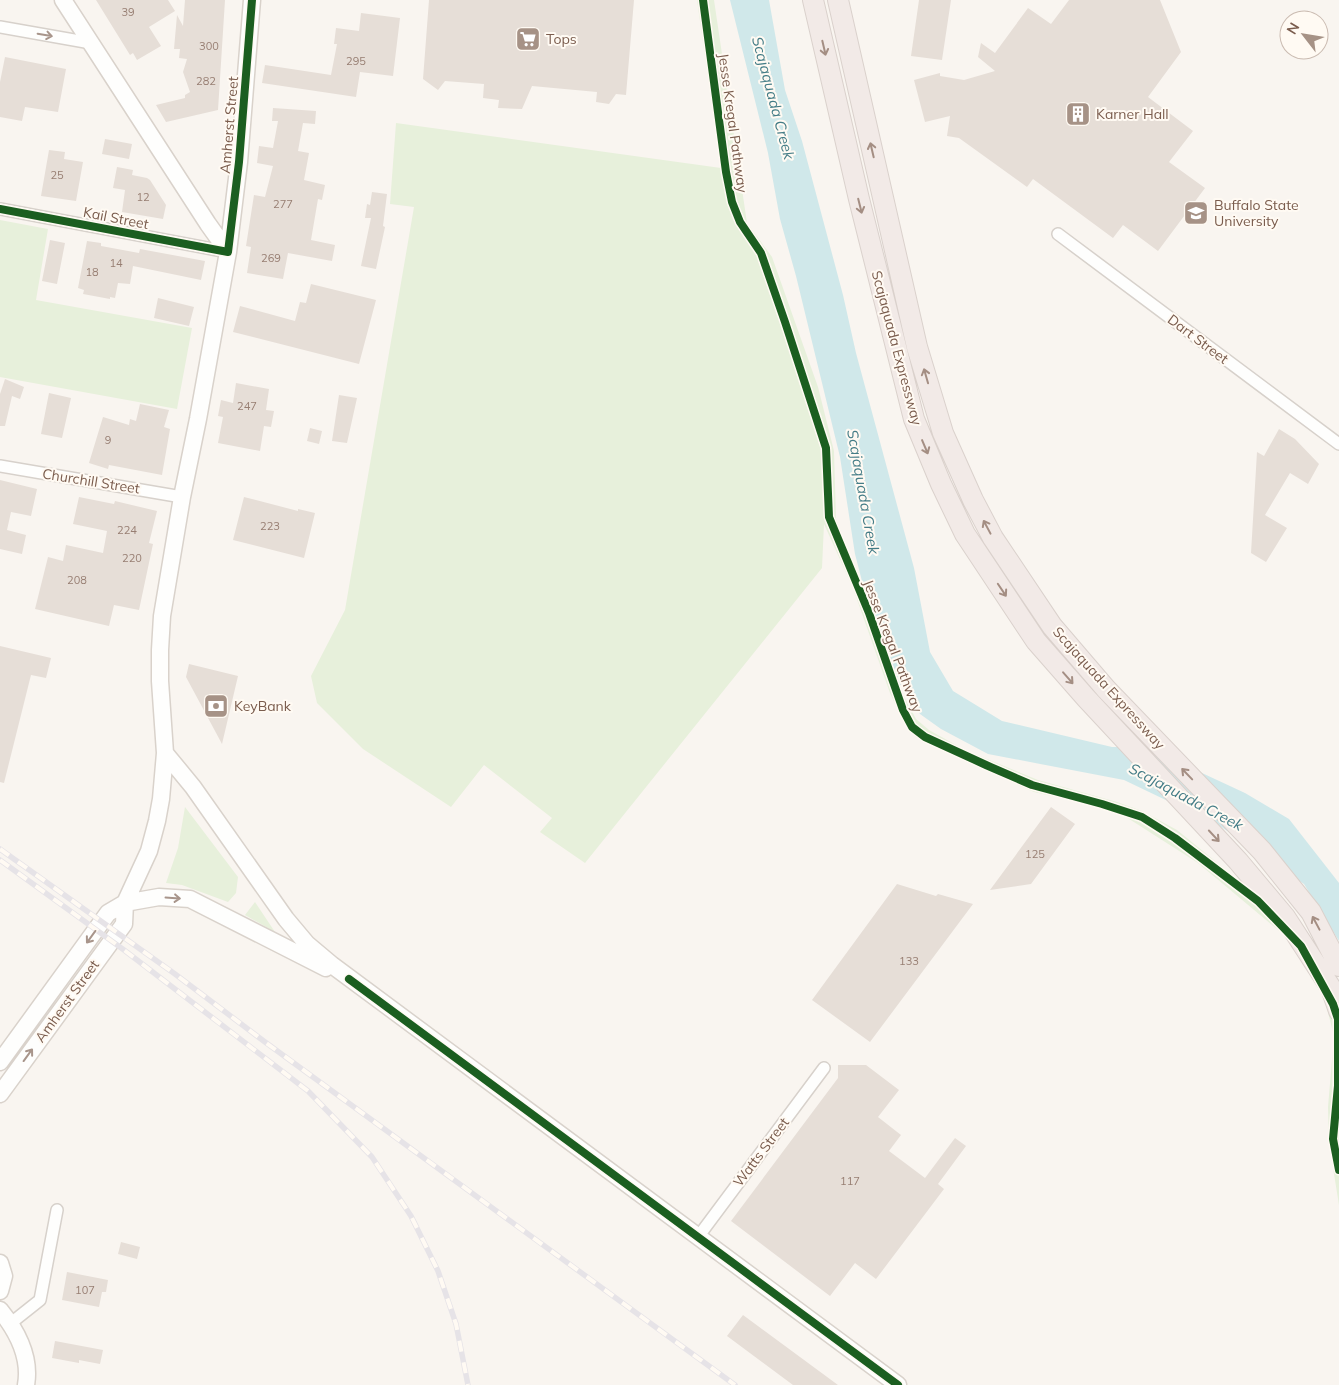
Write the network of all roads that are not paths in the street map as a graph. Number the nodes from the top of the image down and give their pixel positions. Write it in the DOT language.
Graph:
graph roads {
  1 [pos="62,0"];
  2 [pos="252,0"];
  3 [pos="813,0"];
  4 [pos="838,0"];
  5 [pos="847,0"];
  6 [pos="0,27"];
  7 [pos="847,39"];
  8 [pos="90,43"];
  9 [pos="0,209"];
  10 [pos="1058,234"];
  11 [pos="228,252"];
  12 [pos="1339,444"];
  13 [pos="0,466"];
  14 [pos="182,496"];
  15 [pos="165,753"];
  16 [pos="125,903"];
  17 [pos="1339,966"];
  18 [pos="349,979"];
  19 [pos="1339,1011"];
  20 [pos="0,1062"];
  21 [pos="824,1068"];
  22 [pos="0,1094"];
  23 [pos="57,1210"];
  24 [pos="698,1237"];
  25 [pos="0,1263"];
  26 [pos="0,1290"];
  27 [pos="0,1310"];
  28 [pos="11,1323"];
  29 [pos="26,1385"];
  30 [pos="898,1385"];
  1 -- 8 [label="main road"];
  2 -- 11 [label="main road, Amherst Street"];
  3 -- 19 [label="highway, Scajaquada Expressway, one-way"];
  4 -- 7 [label="highway, Scajaquada Expressway"];
  5 -- 7 [label="highway"];
  6 -- 8 [label="street, one-way"];
  17 -- 7 [label="highway, Scajaquada Expressway, one-way"];
  8 -- 11 [label="main road"];
  9 -- 11 [label="street, Kail Street"];
  10 -- 12 [label="street, Dart Street"];
  11 -- 14 [label="main road, Amherst Street"];
  13 -- 14 [label="street, Churchill Street"];
  14 -- 15 [label="main road, Amherst Street"];
  15 -- 16 [label="main road, Amherst Street"];
  15 -- 18 [label="main road"];
  16 -- 18 [label="main road, one-way"];
  16 -- 20 [label="main road, Amherst Street, one-way"];
  22 -- 16 [label="main road, Amherst Street, one-way"];
  18 -- 24 [label="main road"];
  21 -- 24 [label="street, Watts Street"];
  23 -- 28 [label="street"];
  24 -- 30 [label="main road"];
  25 -- 26 [label="main road"];
  27 -- 28 [label="main road"];
  28 -- 29 [label="main road"];
}
